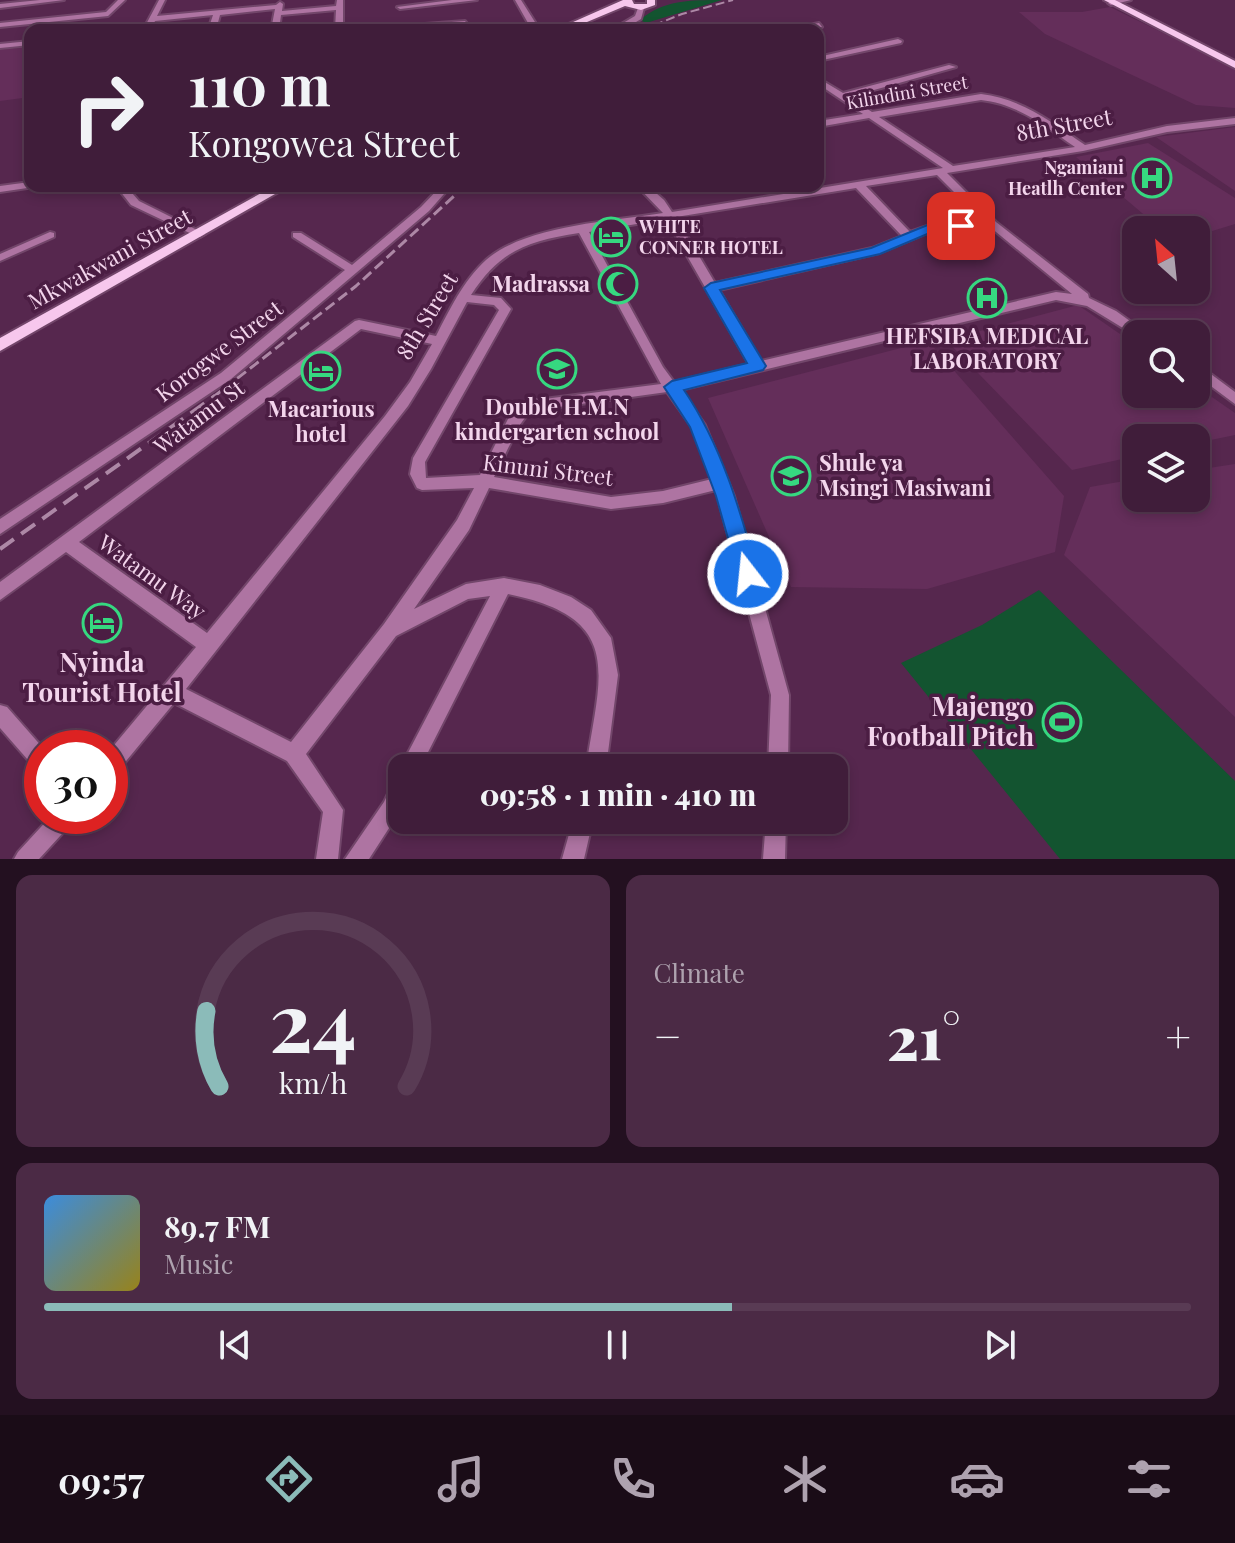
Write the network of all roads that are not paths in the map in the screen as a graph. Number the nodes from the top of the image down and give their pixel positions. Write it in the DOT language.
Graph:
graph roads {
  1 [pos="61,0"];
  2 [pos="122,0"];
  3 [pos="162,0"];
  4 [pos="474,0"];
  5 [pos="518,0"];
  6 [pos="655,1"];
  7 [pos="1119,1"];
  8 [pos="340,4"];
  9 [pos="400,4"];
  10 [pos="632,4"];
  11 [pos="0,6"];
  12 [pos="279,7"];
  13 [pos="217,14"];
  14 [pos="153,19"];
  15 [pos="465,23"];
  16 [pos="150,24"];
  17 [pos="214,24"];
  18 [pos="339,24"];
  19 [pos="398,24"];
  20 [pos="454,24"];
  21 [pos="532,24"];
  22 [pos="575,24"];
  23 [pos="628,24"];
  24 [pos="0,25"];
  25 [pos="1175,26"];
  26 [pos="1161,28"];
  27 [pos="898,41"];
  28 [pos="24,44"];
  29 [pos="0,46"];
  30 [pos="1235,55"];
  31 [pos="824,58"];
  32 [pos="1235,65"];
  33 [pos="952,67"];
  34 [pos="824,84"];
  35 [pos="842,96"];
  36 [pos="871,116"];
  37 [pos="1235,121"];
  38 [pos="824,123"];
  39 [pos="1083,148"];
  40 [pos="945,170"];
  41 [pos="858,184"];
  42 [pos="24,186"];
  43 [pos="0,189"];
  44 [pos="824,190"];
  45 [pos="126,192"];
  46 [pos="273,192"];
  47 [pos="441,192"];
  48 [pos="649,192"];
  49 [pos="809,192"];
  50 [pos="669,215"];
  51 [pos="992,224"];
  52 [pos="582,229"];
  53 [pos="200,234"];
  54 [pos="50,235"];
  55 [pos="297,235"];
  56 [pos="910,238"];
  57 [pos="0,258"];
  58 [pos="352,270"];
  59 [pos="711,288"];
  60 [pos="462,298"];
  61 [pos="1094,303"];
  62 [pos="1122,321"];
  63 [pos="439,341"];
  64 [pos="0,345"];
  65 [pos="757,366"];
  66 [pos="1210,379"];
  67 [pos="672,387"];
  68 [pos="1235,399"];
  69 [pos="484,481"];
  70 [pos="720,483"];
  71 [pos="0,527"];
  72 [pos="67,543"];
  73 [pos="504,586"];
  74 [pos="0,592"];
  75 [pos="390,630"];
  76 [pos="210,646"];
  77 [pos="173,692"];
  78 [pos="0,714"];
  79 [pos="24,741"];
  80 [pos="128,744"];
  81 [pos="294,754"];
  82 [pos="417,754"];
  83 [pos="598,754"];
  84 [pos="778,754"];
  85 [pos="388,813"];
  86 [pos="48,834"];
  87 [pos="579,834"];
  88 [pos="775,834"];
  89 [pos="25,859"];
  90 [pos="327,859"];
  91 [pos="356,859"];
  92 [pos="573,859"];
  93 [pos="774,859"];
  1 -- 11 [label="street"];
  2 -- 24 [label="street"];
  3 -- 14 [label="street"];
  4 -- 9 [label="street"];
  5 -- 21 [label="street"];
  6 -- 10 [label="main road"];
  7 -- 25 [label="main road"];
  7 -- 26 [label="main road"];
  8 -- 12 [label="street"];
  8 -- 18 [label="street"];
  9 -- 19 [label="street"];
  10 -- 22 [label="main road"];
  10 -- 23 [label="street"];
  12 -- 13 [label="street"];
  13 -- 14 [label="street"];
  13 -- 17 [label="street"];
  14 -- 16 [label="street"];
  15 -- 20 [label="street"];
  25 -- 26 [label="main road"];
  25 -- 30 [label="main road"];
  26 -- 32 [label="main road"];
  27 -- 31 [label="street"];
  28 -- 29 [label="street"];
  33 -- 35 [label="street"];
  34 -- 35 [label="street"];
  35 -- 36 [label="street"];
  36 -- 38 [label="street, Kilindini Street"];
  36 -- 39 [label="street, Kilindini Street"];
  36 -- 40 [label="street"];
  37 -- 39 [label="street, 8th Street"];
  39 -- 40 [label="street, 8th Street"];
  40 -- 41 [label="street, 8th Street"];
  40 -- 51 [label="street"];
  41 -- 44 [label="street, 8th Street"];
  41 -- 56 [label="street"];
  42 -- 43 [label="street"];
  45 -- 53 [label="street"];
  46 -- 53 [label="main road, Mkwakwani Street"];
  47 -- 58 [label="street, Korogwe Street"];
  48 -- 50 [label="street"];
  49 -- 50 [label="street, 8th Street"];
  50 -- 52 [label="street, 8th Street"];
  50 -- 59 [label="street"];
  51 -- 56 [label="street"];
  51 -- 61 [label="street"];
  52 -- 60 [label="street, 8th Street"];
  52 -- 67 [label="street"];
  53 -- 64 [label="main road, Mkwakwani Street"];
  54 -- 57 [label="street"];
  55 -- 58 [label="street"];
  56 -- 59 [label="street"];
  58 -- 71 [label="street, Korogwe Street"];
  59 -- 65 [label="street"];
  60 -- 63 [label="street, 8th Street"];
  60 -- 69 [label="street, Kinuni Street"];
  61 -- 62 [label="street"];
  61 -- 65 [label="street"];
  63 -- 72 [label="street, Watamu St"];
  63 -- 76 [label="street, 8th Street"];
  65 -- 67 [label="street"];
  66 -- 68 [label="street"];
  67 -- 69 [label="street"];
  67 -- 70 [label="street"];
  69 -- 70 [label="street, Kinuni Street"];
  69 -- 75 [label="street"];
  70 -- 84 [label="street"];
  72 -- 74 [label="street, Watamu St"];
  72 -- 76 [label="street, Watamu Way"];
  73 -- 75 [label="street"];
  73 -- 82 [label="street"];
  73 -- 83 [label="street"];
  75 -- 81 [label="street"];
  76 -- 77 [label="street, 8th Street"];
  77 -- 80 [label="street, 8th Street"];
  77 -- 81 [label="street"];
  78 -- 79 [label="street"];
  81 -- 90 [label="street"];
  85 -- 91 [label="street"];
  86 -- 89 [label="street"];
  87 -- 92 [label="street"];
  88 -- 93 [label="street"];
}
